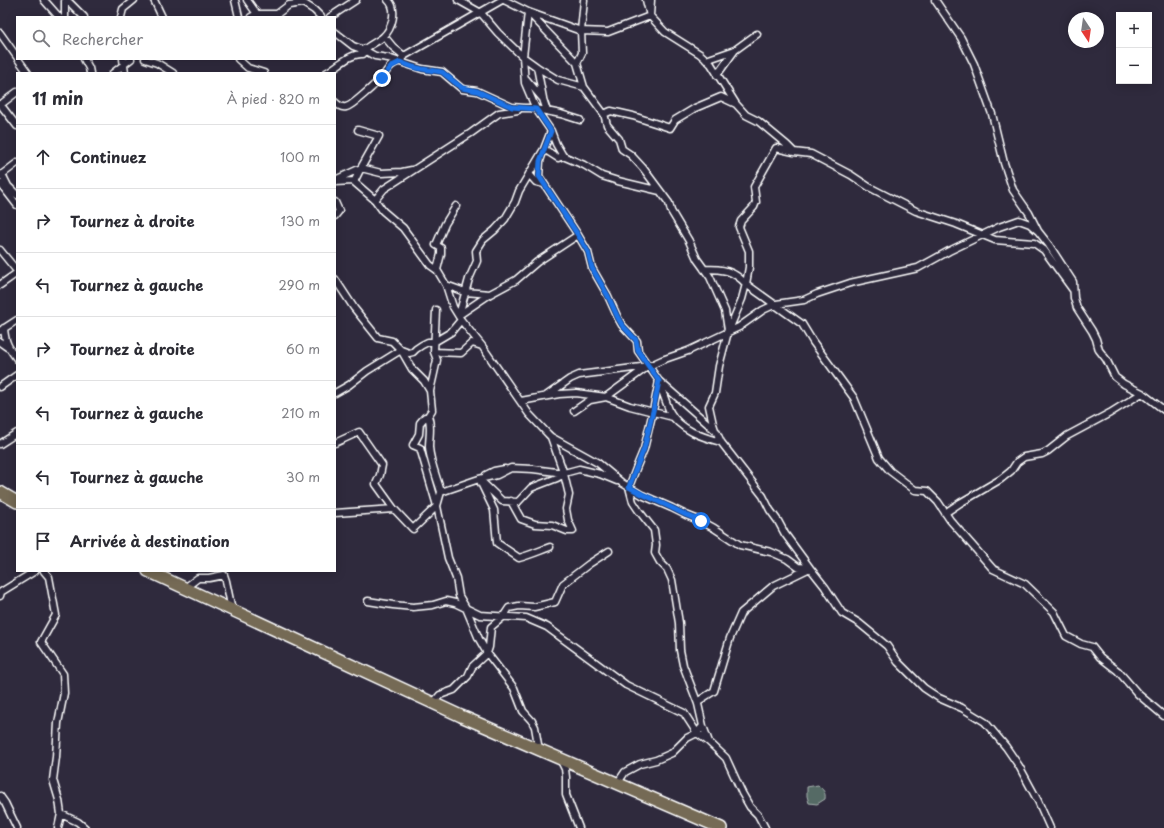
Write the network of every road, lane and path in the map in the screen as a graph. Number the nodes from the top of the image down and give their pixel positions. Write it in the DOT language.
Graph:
graph roads {
  1 [pos="44,0"];
  2 [pos="66,0"];
  3 [pos="134,0"];
  4 [pos="154,0"];
  5 [pos="235,0"];
  6 [pos="247,0"];
  7 [pos="356,0"];
  8 [pos="388,0"];
  9 [pos="458,0"];
  10 [pos="503,0"];
  11 [pos="584,0"];
  12 [pos="646,0"];
  13 [pos="651,0"];
  14 [pos="935,0"];
  15 [pos="528,12"];
  16 [pos="481,13"];
  17 [pos="254,15"];
  18 [pos="275,15"];
  19 [pos="58,16"];
  20 [pos="65,16"];
  21 [pos="83,16"];
  22 [pos="121,16"];
  23 [pos="162,16"];
  24 [pos="239,16"];
  25 [pos="320,16"];
  26 [pos="332,16"];
  27 [pos="650,16"];
  28 [pos="581,31"];
  29 [pos="0,33"];
  30 [pos="336,33"];
  31 [pos="757,34"];
  32 [pos="384,36"];
  33 [pos="735,50"];
  34 [pos="362,52"];
  35 [pos="16,55"];
  36 [pos="523,57"];
  37 [pos="402,59"];
  38 [pos="19,60"];
  39 [pos="85,60"];
  40 [pos="122,60"];
  41 [pos="130,60"];
  42 [pos="148,60"];
  43 [pos="239,60"];
  44 [pos="706,60"];
  45 [pos="577,63"];
  46 [pos="123,66"];
  47 [pos="537,68"];
  48 [pos="27,72"];
  49 [pos="90,72"];
  50 [pos="114,72"];
  51 [pos="125,72"];
  52 [pos="171,72"];
  53 [pos="261,72"];
  54 [pos="328,72"];
  55 [pos="717,75"];
  56 [pos="524,77"];
  57 [pos="584,86"];
  58 [pos="16,93"];
  59 [pos="543,99"];
  60 [pos="337,104"];
  61 [pos="736,104"];
  62 [pos="0,105"];
  63 [pos="524,108"];
  64 [pos="536,109"];
  65 [pos="547,111"];
  66 [pos="604,114"];
  67 [pos="580,120"];
  68 [pos="16,125"];
  69 [pos="358,130"];
  70 [pos="551,131"];
  71 [pos="544,149"];
  72 [pos="794,152"];
  73 [pos="563,156"];
  74 [pos="16,164"];
  75 [pos="361,168"];
  76 [pos="417,169"];
  77 [pos="529,174"];
  78 [pos="1,175"];
  79 [pos="336,180"];
  80 [pos="336,181"];
  81 [pos="354,182"];
  82 [pos="0,183"];
  83 [pos="544,184"];
  84 [pos="660,191"];
  85 [pos="16,194"];
  86 [pos="375,200"];
  87 [pos="16,204"];
  88 [pos="336,204"];
  89 [pos="456,206"];
  90 [pos="336,215"];
  91 [pos="1038,231"];
  92 [pos="578,235"];
  93 [pos="984,235"];
  94 [pos="0,250"];
  95 [pos="704,269"];
  96 [pos="437,270"];
  97 [pos="16,271"];
  98 [pos="16,273"];
  99 [pos="336,281"];
  100 [pos="746,284"];
  101 [pos="0,285"];
  102 [pos="446,285"];
  103 [pos="1073,290"];
  104 [pos="465,292"];
  105 [pos="490,294"];
  106 [pos="776,304"];
  107 [pos="436,310"];
  108 [pos="460,318"];
  109 [pos="16,321"];
  110 [pos="2,329"];
  111 [pos="728,332"];
  112 [pos="0,342"];
  113 [pos="434,342"];
  114 [pos="482,346"];
  115 [pos="7,347"];
  116 [pos="401,350"];
  117 [pos="434,352"];
  118 [pos="16,358"];
  119 [pos="649,366"];
  120 [pos="16,376"];
  121 [pos="659,381"];
  122 [pos="0,387"];
  123 [pos="430,391"];
  124 [pos="336,392"];
  125 [pos="1142,393"];
  126 [pos="546,396"];
  127 [pos="606,397"];
  128 [pos="521,401"];
  129 [pos="1164,410"];
  130 [pos="574,411"];
  131 [pos="653,411"];
  132 [pos="428,416"];
  133 [pos="673,417"];
  134 [pos="716,431"];
  135 [pos="16,434"];
  136 [pos="551,437"];
  137 [pos="721,442"];
  138 [pos="336,443"];
  139 [pos="0,444"];
  140 [pos="564,474"];
  141 [pos="480,479"];
  142 [pos="622,483"];
  143 [pos="629,487"];
  144 [pos="0,492"];
  145 [pos="441,492"];
  146 [pos="16,501"];
  147 [pos="511,501"];
  148 [pos="437,506"];
  149 [pos="394,509"];
  150 [pos="336,513"];
  151 [pos="945,513"];
  152 [pos="550,547"];
  153 [pos="609,551"];
  154 [pos="810,568"];
  155 [pos="33,572"];
  156 [pos="45,572"];
  157 [pos="152,572"];
  158 [pos="185,588"];
  159 [pos="0,596"];
  160 [pos="368,601"];
  161 [pos="466,608"];
  162 [pos="232,610"];
  163 [pos="503,617"];
  164 [pos="487,653"];
  165 [pos="433,703"];
  166 [pos="698,704"];
  167 [pos="1164,716"];
  168 [pos="703,726"];
  169 [pos="697,734"];
  170 [pos="709,742"];
  171 [pos="539,750"];
  172 [pos="560,759"];
  173 [pos="617,784"];
  174 [pos="0,796"];
  175 [pos="61,814"];
  176 [pos="17,828"];
  177 [pos="58,828"];
  178 [pos="85,828"];
  179 [pos="579,828"];
  180 [pos="720,828"];
  181 [pos="765,828"];
  182 [pos="1050,828"];
  1 -- 19 [label="street"];
  2 -- 20 [label="street"];
  2 -- 21 [label="street"];
  3 -- 22 [label="street"];
  4 -- 23 [label="street"];
  5 -- 24 [label="street"];
  6 -- 17 [label="street"];
  7 -- 26 [label="street"];
  8 -- 32 [label="street"];
  9 -- 16 [label="street"];
  10 -- 15 [label="street"];
  10 -- 16 [label="street"];
  11 -- 28 [label="street"];
  12 -- 27 [label="street"];
  13 -- 27 [label="street"];
  14 -- 91 [label="street"];
  15 -- 28 [label="street"];
  15 -- 36 [label="street"];
  15 -- 45 [label="street"];
  16 -- 36 [label="street"];
  16 -- 37 [label="street"];
  17 -- 18 [label="street"];
  18 -- 25 [label="street"];
  27 -- 28 [label="street"];
  27 -- 44 [label="street"];
  28 -- 45 [label="street"];
  29 -- 35 [label="street"];
  30 -- 34 [label="street"];
  31 -- 33 [label="street"];
  32 -- 34 [label="street"];
  32 -- 37 [label="street"];
  33 -- 44 [label="street"];
  33 -- 55 [label="street"];
  34 -- 37 [label="street"];
  34 -- 54 [label="street"];
  36 -- 47 [label="street"];
  36 -- 56 [label="street"];
  37 -- 60 [label="street"];
  37 -- 63 [label="street"];
  38 -- 48 [label="street"];
  39 -- 49 [label="street"];
  40 -- 46 [label="street"];
  41 -- 46 [label="street"];
  42 -- 52 [label="street"];
  43 -- 53 [label="street"];
  44 -- 55 [label="street"];
  45 -- 57 [label="street"];
  46 -- 50 [label="street"];
  46 -- 51 [label="street"];
  47 -- 57 [label="street"];
  47 -- 59 [label="street"];
  55 -- 61 [label="street"];
  56 -- 59 [label="street"];
  56 -- 64 [label="street"];
  57 -- 66 [label="street"];
  58 -- 62 [label="street"];
  59 -- 65 [label="street"];
  61 -- 66 [label="street"];
  61 -- 72 [label="street"];
  62 -- 68 [label="street"];
  63 -- 64 [label="street"];
  63 -- 76 [label="street"];
  64 -- 65 [label="street"];
  64 -- 70 [label="street"];
  65 -- 67 [label="street"];
  66 -- 84 [label="street"];
  69 -- 75 [label="street"];
  70 -- 71 [label="street"];
  70 -- 73 [label="street"];
  71 -- 73 [label="street"];
  71 -- 77 [label="street"];
  71 -- 83 [label="street"];
  72 -- 93 [label="street"];
  72 -- 100 [label="street"];
  73 -- 84 [label="street"];
  74 -- 78 [label="street"];
  75 -- 76 [label="street"];
  75 -- 79 [label="street"];
  75 -- 81 [label="street"];
  76 -- 86 [label="street"];
  77 -- 83 [label="street"];
  77 -- 104 [label="street"];
  78 -- 85 [label="street"];
  80 -- 81 [label="street"];
  81 -- 86 [label="street"];
  82 -- 87 [label="street"];
  83 -- 92 [label="street"];
  84 -- 95 [label="street"];
  86 -- 96 [label="street"];
  88 -- 90 [label="street"];
  89 -- 96 [label="street"];
  91 -- 93 [label="street"];
  91 -- 103 [label="street"];
  92 -- 105 [label="street"];
  92 -- 119 [label="street"];
  93 -- 103 [label="street"];
  93 -- 106 [label="street"];
  94 -- 97 [label="street"];
  95 -- 100 [label="street"];
  95 -- 111 [label="street"];
  96 -- 102 [label="street"];
  98 -- 101 [label="street"];
  99 -- 116 [label="street"];
  100 -- 106 [label="street"];
  100 -- 111 [label="street"];
  102 -- 104 [label="street"];
  102 -- 108 [label="street"];
  103 -- 125 [label="street"];
  104 -- 105 [label="street"];
  104 -- 108 [label="street"];
  105 -- 108 [label="street"];
  106 -- 111 [label="street"];
  106 -- 151 [label="street"];
  107 -- 113 [label="street"];
  108 -- 113 [label="street"];
  108 -- 114 [label="street"];
  109 -- 110 [label="street"];
  110 -- 115 [label="street"];
  111 -- 119 [label="street"];
  111 -- 134 [label="street"];
  112 -- 115 [label="street"];
  113 -- 116 [label="street"];
  113 -- 117 [label="street"];
  114 -- 117 [label="street"];
  114 -- 128 [label="street"];
  115 -- 118 [label="street"];
  116 -- 123 [label="street"];
  116 -- 124 [label="street"];
  117 -- 123 [label="street"];
  119 -- 121 [label="street"];
  119 -- 126 [label="street"];
  119 -- 127 [label="street"];
  120 -- 122 [label="street"];
  121 -- 131 [label="street"];
  121 -- 133 [label="street"];
  121 -- 134 [label="street"];
  123 -- 132 [label="street"];
  125 -- 129 [label="street"];
  125 -- 151 [label="street"];
  126 -- 127 [label="street"];
  126 -- 128 [label="street"];
  127 -- 130 [label="street"];
  127 -- 131 [label="street"];
  128 -- 136 [label="street"];
  131 -- 133 [label="street"];
  131 -- 143 [label="street"];
  132 -- 145 [label="street"];
  132 -- 148 [label="street"];
  133 -- 137 [label="street"];
  134 -- 137 [label="street"];
  135 -- 139 [label="street"];
  136 -- 140 [label="street"];
  136 -- 142 [label="street"];
  137 -- 154 [label="street"];
  138 -- 149 [label="street"];
  140 -- 141 [label="street"];
  140 -- 142 [label="street"];
  140 -- 147 [label="street"];
  140 -- 147 [label="street"];
  141 -- 145 [label="street"];
  141 -- 147 [label="street"];
  141 -- 152 [label="street"];
  142 -- 143 [label="street"];
  143 -- 154 [label="street"];
  143 -- 166 [label="street"];
  144 -- 146 [label="highway"];
  145 -- 148 [label="street"];
  148 -- 149 [label="street"];
  148 -- 161 [label="street"];
  149 -- 150 [label="street"];
  151 -- 167 [label="street"];
  153 -- 163 [label="street"];
  154 -- 166 [label="street"];
  154 -- 182 [label="street"];
  155 -- 159 [label="street"];
  156 -- 175 [label="street"];
  157 -- 158 [label="highway"];
  158 -- 162 [label="highway"];
  158 -- 162 [label="street"];
  160 -- 161 [label="street"];
  161 -- 163 [label="street"];
  161 -- 164 [label="street"];
  162 -- 165 [label="highway"];
  163 -- 164 [label="street"];
  163 -- 169 [label="street"];
  164 -- 165 [label="street"];
  164 -- 171 [label="street"];
  165 -- 171 [label="highway"];
  166 -- 168 [label="street"];
  168 -- 169 [label="street"];
  168 -- 170 [label="street"];
  169 -- 170 [label="street"];
  169 -- 173 [label="street"];
  170 -- 181 [label="street"];
  171 -- 172 [label="highway"];
  172 -- 173 [label="highway"];
  172 -- 179 [label="street"];
  173 -- 180 [label="highway"];
  174 -- 176 [label="street"];
  175 -- 177 [label="street"];
  175 -- 178 [label="street"];
}
